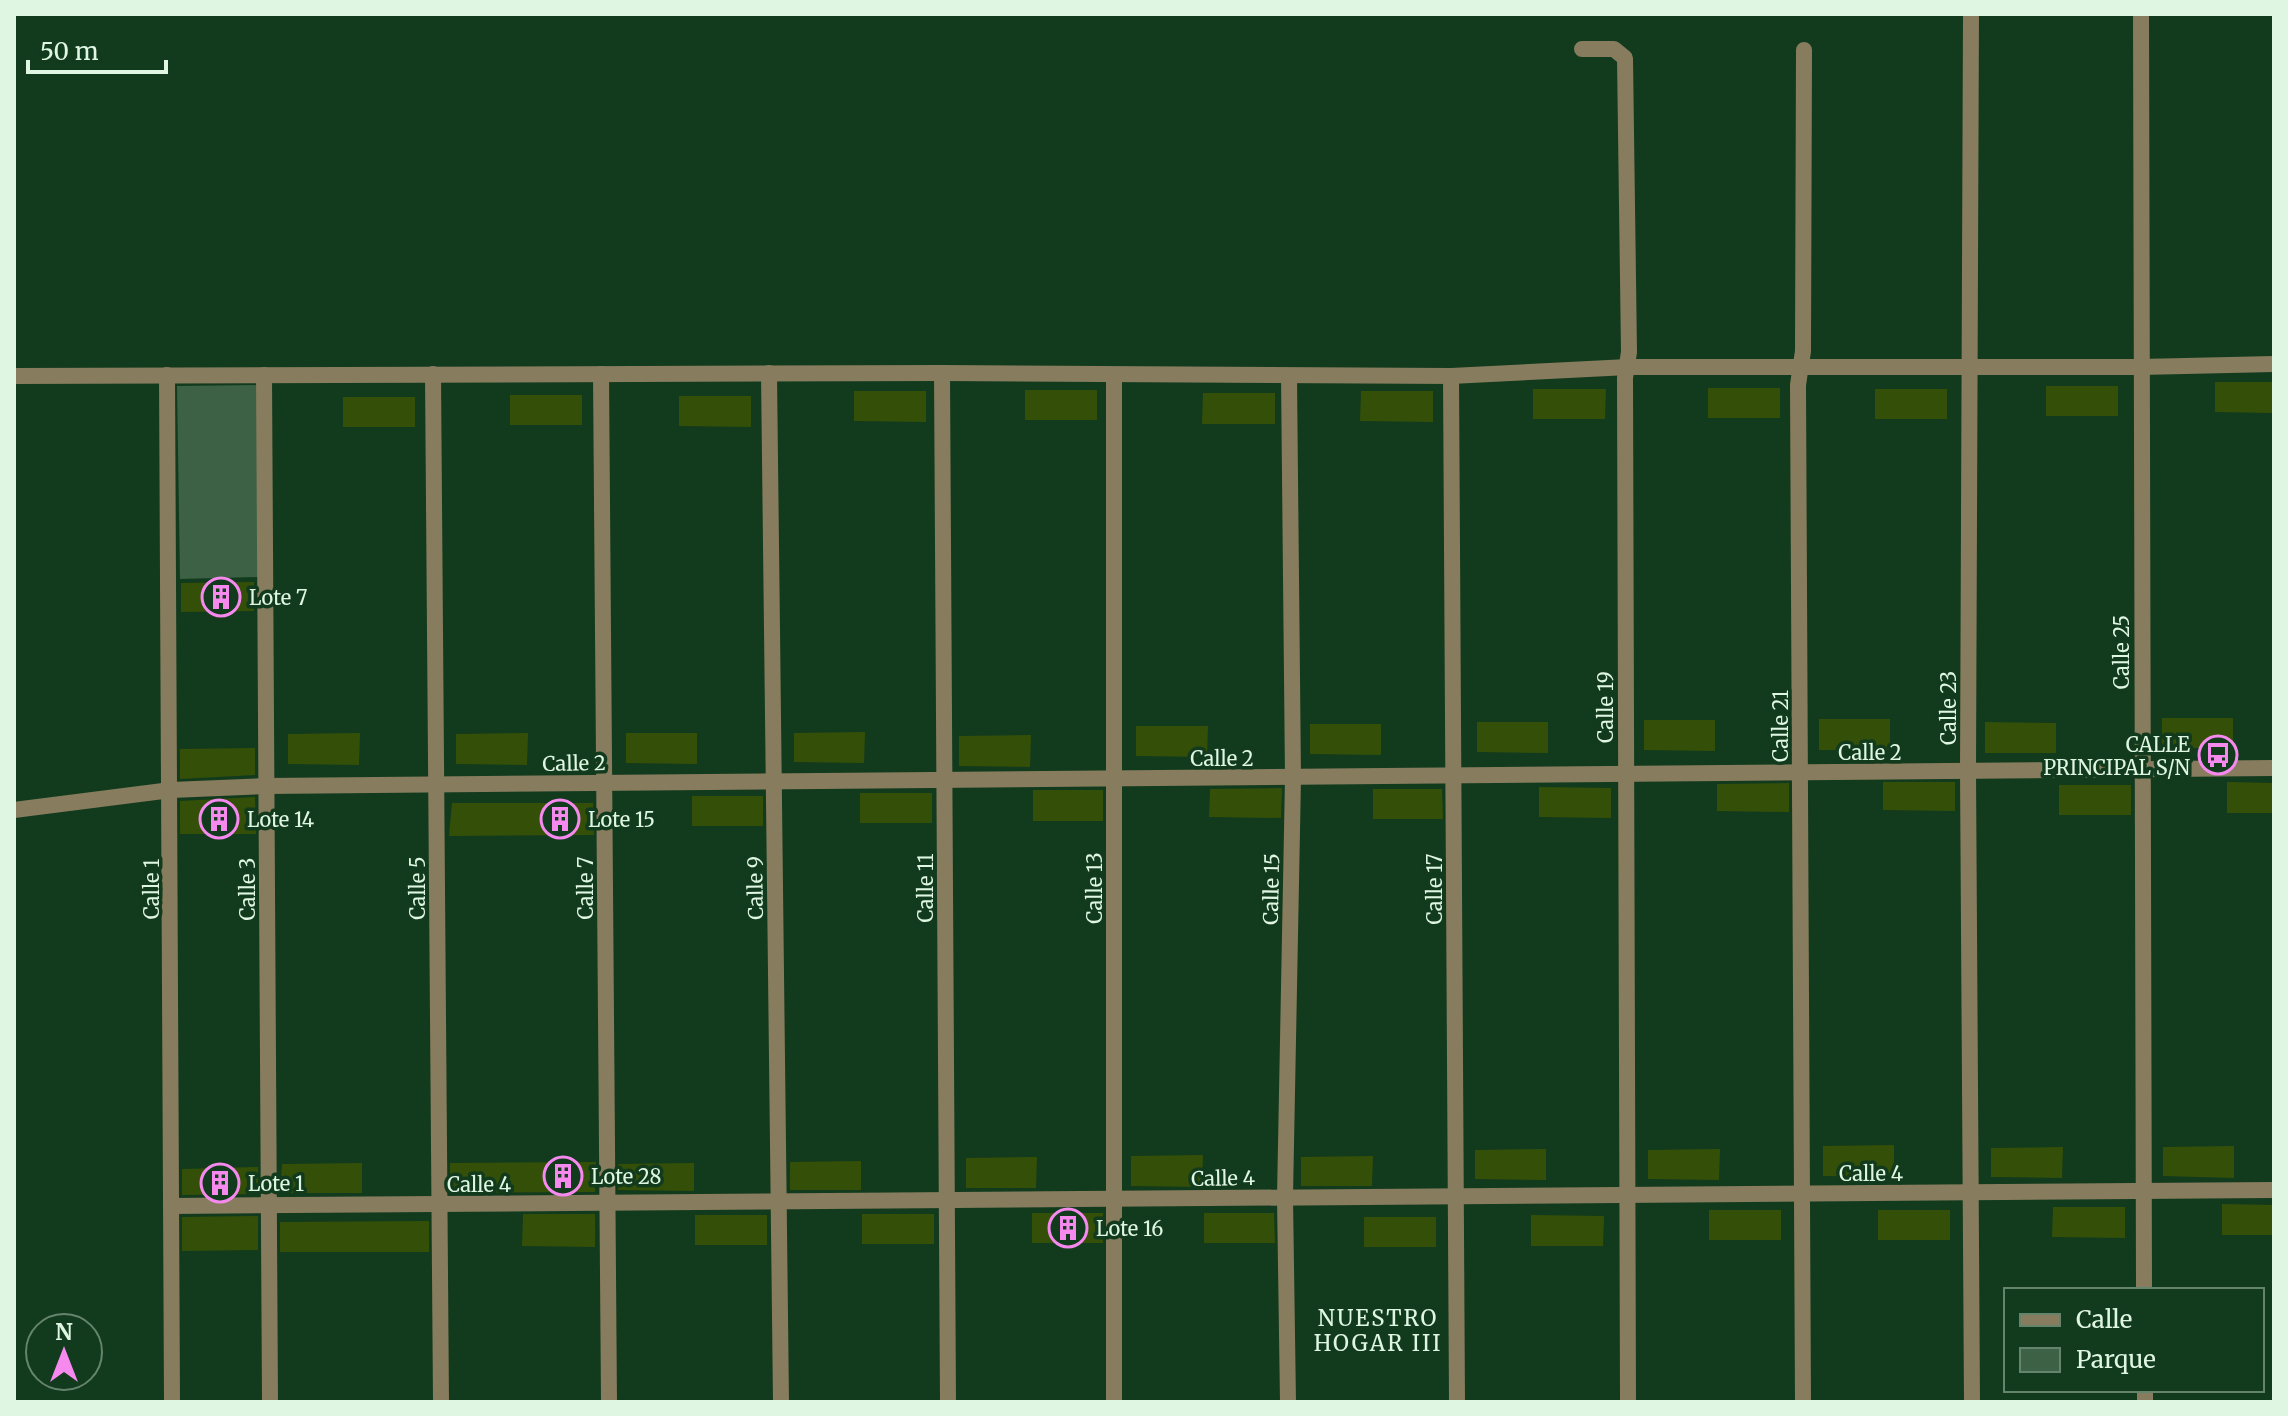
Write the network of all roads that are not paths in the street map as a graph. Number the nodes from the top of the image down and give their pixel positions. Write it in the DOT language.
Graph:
graph roads {
  1 [pos="1971,14"];
  2 [pos="2141,14"];
  3 [pos="1582,49"];
  4 [pos="1804,50"];
  5 [pos="2274,364"];
  6 [pos="1628,367"];
  7 [pos="1800,367"];
  8 [pos="2140,367"];
  9 [pos="1970,368"];
  10 [pos="769,373"];
  11 [pos="942,373"];
  12 [pos="433,374"];
  13 [pos="601,374"];
  14 [pos="167,375"];
  15 [pos="264,375"];
  16 [pos="1114,375"];
  17 [pos="14,376"];
  18 [pos="1289,376"];
  19 [pos="1451,376"];
  20 [pos="2274,768"];
  21 [pos="2142,769"];
  22 [pos="1968,771"];
  23 [pos="1800,772"];
  24 [pos="1625,773"];
  25 [pos="1454,775"];
  26 [pos="1114,778"];
  27 [pos="1293,778"];
  28 [pos="944,780"];
  29 [pos="774,782"];
  30 [pos="604,783"];
  31 [pos="436,785"];
  32 [pos="266,786"];
  33 [pos="171,790"];
  34 [pos="14,810"];
  35 [pos="2274,1190"];
  36 [pos="2144,1191"];
  37 [pos="1971,1192"];
  38 [pos="1802,1193"];
  39 [pos="1628,1195"];
  40 [pos="1456,1196"];
  41 [pos="1285,1197"];
  42 [pos="1114,1199"];
  43 [pos="947,1200"];
  44 [pos="779,1201"];
  45 [pos="607,1203"];
  46 [pos="440,1204"];
  47 [pos="269,1205"];
  48 [pos="171,1206"];
  49 [pos="2144,1288"];
  50 [pos="172,1402"];
  51 [pos="270,1402"];
  52 [pos="441,1402"];
  53 [pos="609,1402"];
  54 [pos="781,1402"];
  55 [pos="948,1402"];
  56 [pos="1114,1402"];
  57 [pos="1288,1402"];
  58 [pos="1457,1402"];
  59 [pos="1628,1402"];
  60 [pos="1803,1402"];
  61 [pos="1972,1402"];
  1 -- 9 [label="street, Calle 23"];
  2 -- 8 [label="street, Calle 25"];
  3 -- 6 [label="street, Calle 19"];
  4 -- 7 [label="street, Calle 21"];
  5 -- 8 [label="street"];
  6 -- 7 [label="street"];
  6 -- 19 [label="street"];
  6 -- 24 [label="street, Calle 19"];
  7 -- 9 [label="street"];
  7 -- 23 [label="street, Calle 21"];
  8 -- 9 [label="street"];
  8 -- 21 [label="street, Calle 25"];
  9 -- 22 [label="street, Calle 23"];
  10 -- 11 [label="street"];
  10 -- 13 [label="street"];
  10 -- 29 [label="street, Calle 9"];
  11 -- 16 [label="street"];
  11 -- 28 [label="street, Calle 11"];
  12 -- 13 [label="street"];
  12 -- 15 [label="street"];
  12 -- 31 [label="street, Calle 5"];
  13 -- 30 [label="street, Calle 7"];
  14 -- 15 [label="street"];
  14 -- 17 [label="street"];
  14 -- 33 [label="street, Calle 1"];
  15 -- 32 [label="street, Calle 3"];
  16 -- 18 [label="street"];
  16 -- 26 [label="street, Calle 13"];
  18 -- 19 [label="street"];
  18 -- 27 [label="street, Calle 15"];
  19 -- 25 [label="street, Calle 17"];
  20 -- 21 [label="street, Calle 2"];
  21 -- 22 [label="street, Calle 2"];
  21 -- 36 [label="street, Calle 25"];
  22 -- 23 [label="street, Calle 2"];
  22 -- 37 [label="street, Calle 23"];
  23 -- 24 [label="street, Calle 2"];
  23 -- 38 [label="street, Calle 21"];
  24 -- 25 [label="street, Calle 2"];
  24 -- 39 [label="street, Calle 19"];
  25 -- 27 [label="street, Calle 2"];
  25 -- 40 [label="street, Calle 17"];
  26 -- 27 [label="street, Calle 2"];
  26 -- 28 [label="street, Calle 2"];
  26 -- 42 [label="street, Calle 13"];
  27 -- 41 [label="street, Calle 15"];
  28 -- 29 [label="street, Calle 2"];
  28 -- 43 [label="street, Calle 11"];
  29 -- 30 [label="street, Calle 2"];
  29 -- 44 [label="street, Calle 9"];
  30 -- 31 [label="street, Calle 2"];
  30 -- 45 [label="street, Calle 7"];
  31 -- 32 [label="street, Calle 2"];
  31 -- 46 [label="street, Calle 5"];
  32 -- 33 [label="street, Calle 2"];
  32 -- 47 [label="street, Calle 3"];
  33 -- 34 [label="street, Calle 2"];
  33 -- 48 [label="street, Calle 1"];
  35 -- 36 [label="street, Calle 4"];
  36 -- 37 [label="street, Calle 4"];
  36 -- 49 [label="street, Calle 25"];
  37 -- 38 [label="street, Calle 4"];
  37 -- 61 [label="street, Calle 23"];
  38 -- 39 [label="street, Calle 4"];
  38 -- 60 [label="street, Calle 21"];
  39 -- 40 [label="street, Calle 4"];
  39 -- 59 [label="street, Calle 19"];
  40 -- 41 [label="street, Calle 4"];
  40 -- 58 [label="street, Calle 17"];
  41 -- 42 [label="street, Calle 4"];
  41 -- 57 [label="street, Calle 15"];
  42 -- 43 [label="street, Calle 4"];
  42 -- 56 [label="street, Calle 13"];
  43 -- 44 [label="street, Calle 4"];
  43 -- 55 [label="street, Calle 11"];
  44 -- 45 [label="street, Calle 4"];
  44 -- 54 [label="street, Calle 9"];
  45 -- 46 [label="street, Calle 4"];
  45 -- 53 [label="street, Calle 7"];
  46 -- 47 [label="street, Calle 4"];
  46 -- 52 [label="street, Calle 5"];
  47 -- 48 [label="street, Calle 4"];
  47 -- 51 [label="street, Calle 3"];
  48 -- 50 [label="street, Calle 1"];
}
